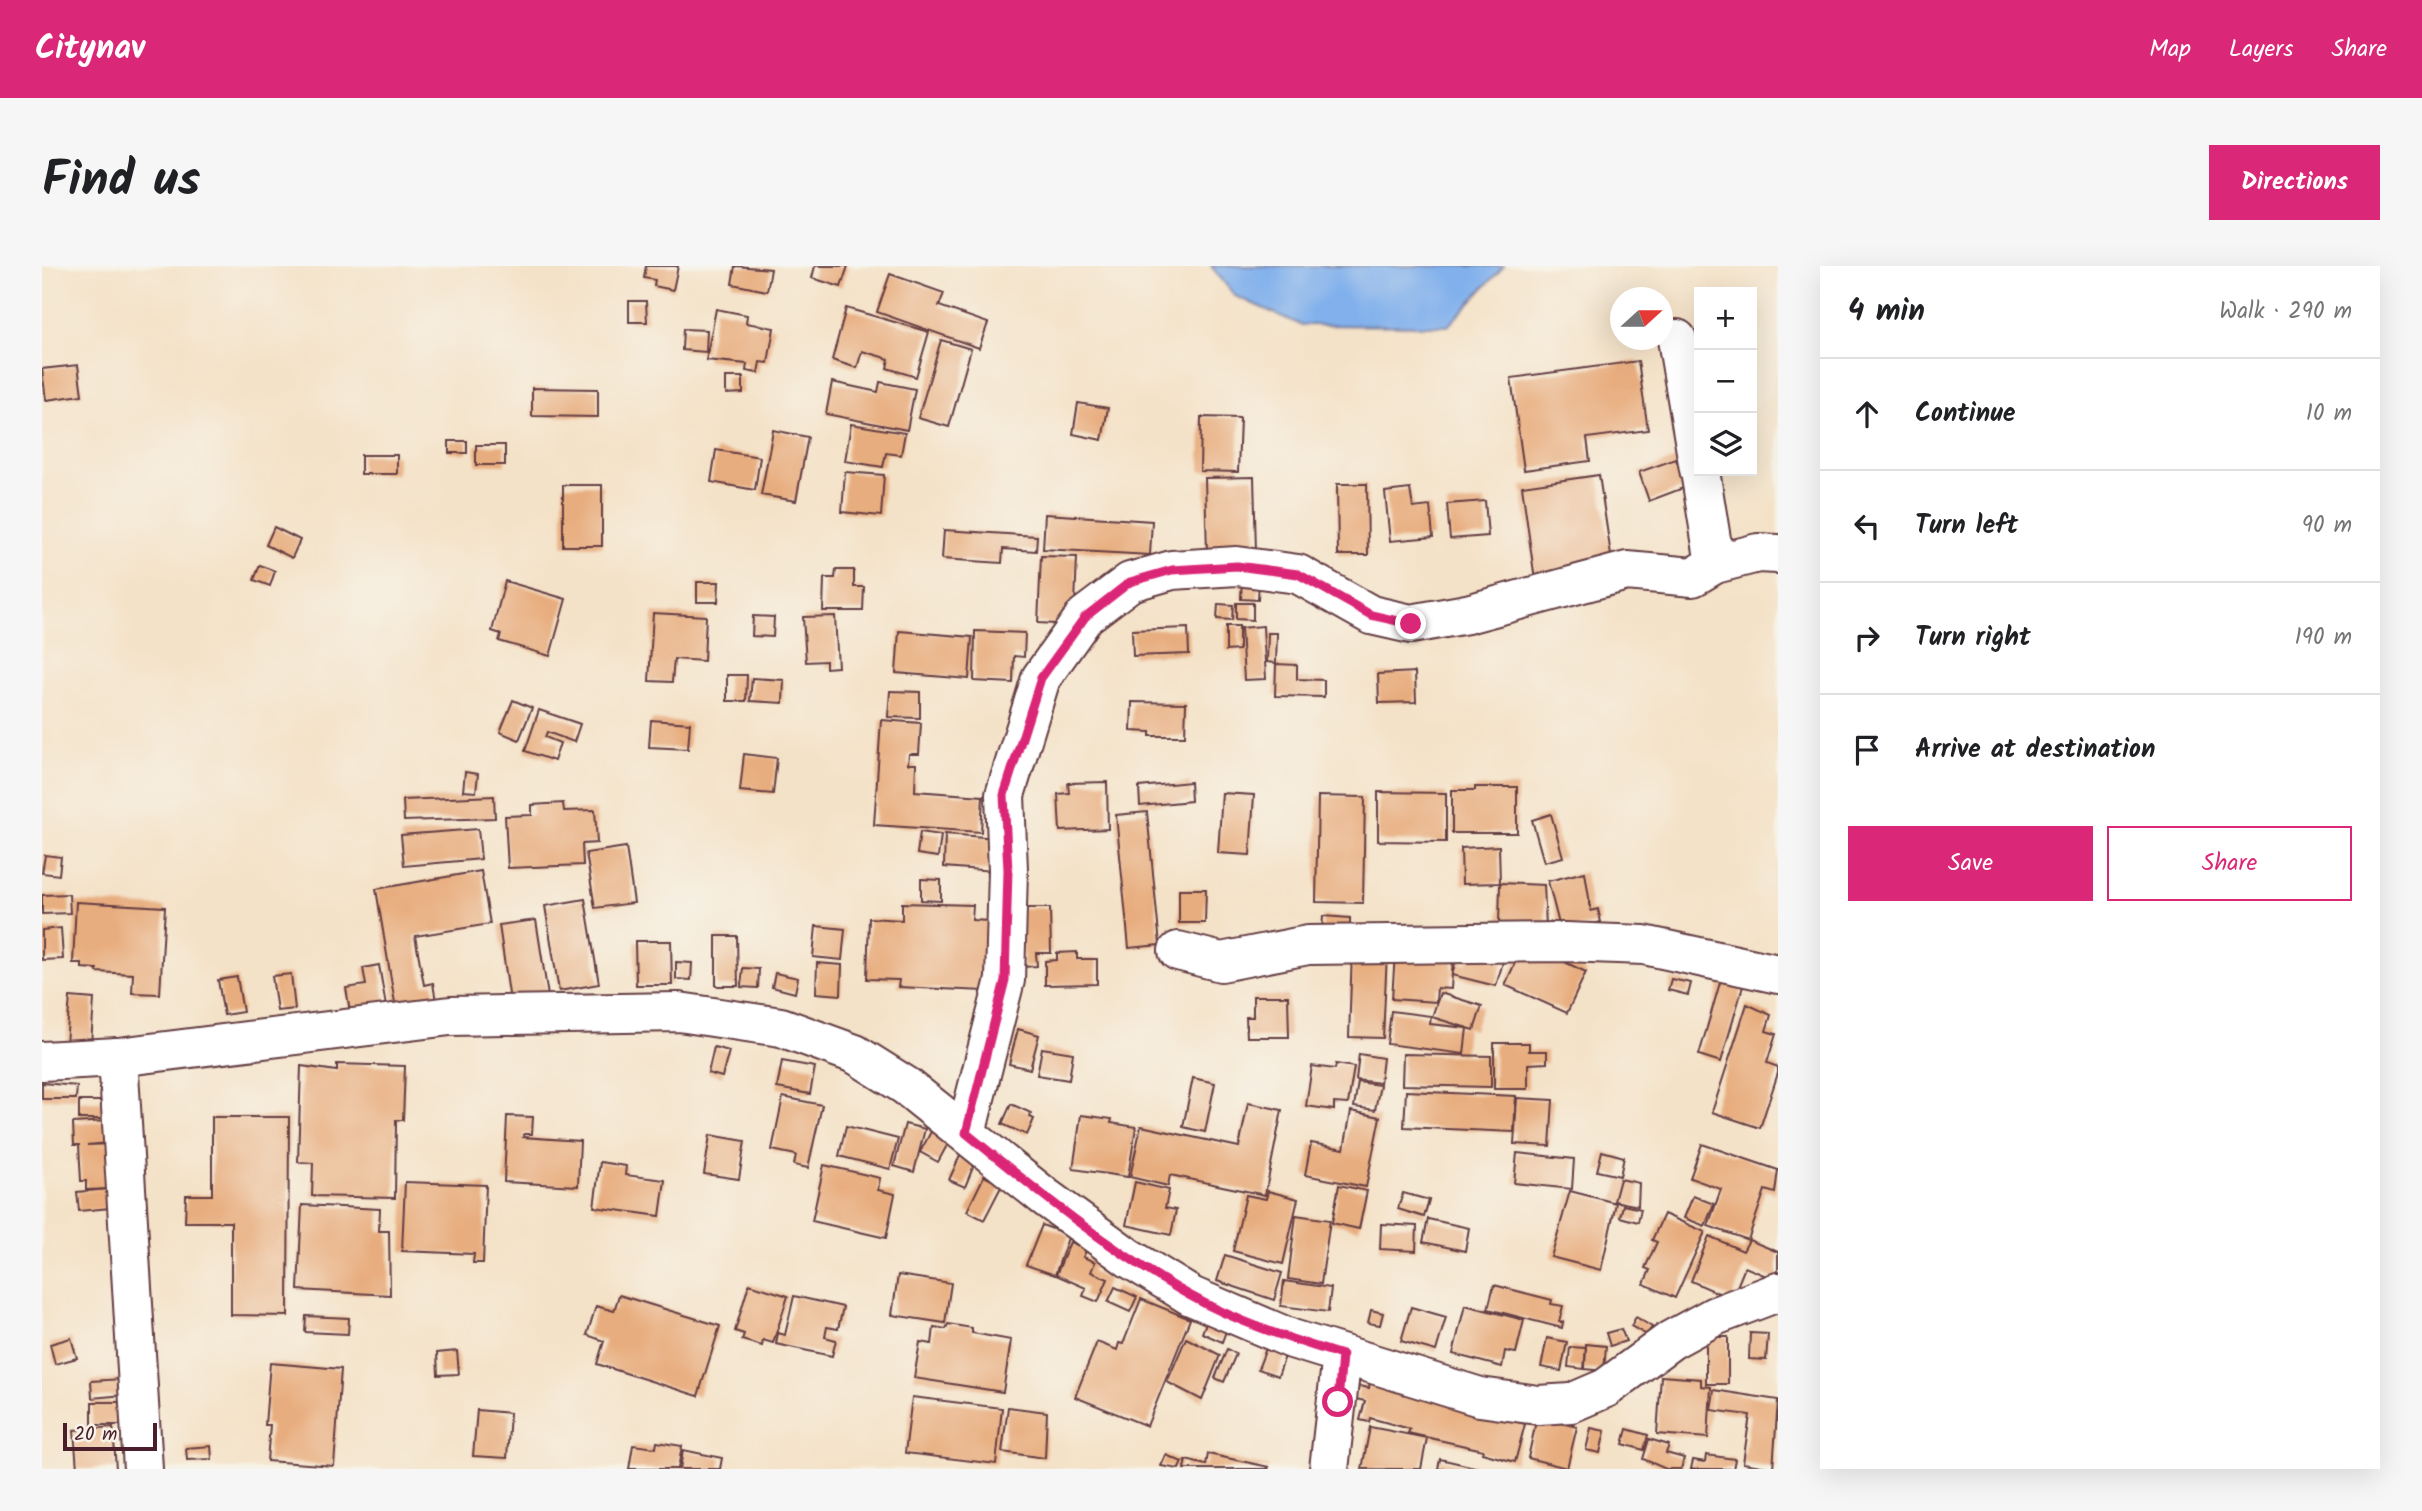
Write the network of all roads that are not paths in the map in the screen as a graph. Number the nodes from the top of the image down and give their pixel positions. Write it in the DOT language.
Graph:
graph roads {
  1 [pos="1677,339"];
  2 [pos="1694,440"];
  3 [pos="1700,476"];
  4 [pos="1778,554"];
  5 [pos="1715,564"];
  6 [pos="1178,951"];
  7 [pos="1778,974"];
  8 [pos="118,1057"];
  9 [pos="42,1061"];
  10 [pos="966,1133"];
  11 [pos="1778,1292"];
  12 [pos="1342,1355"];
  13 [pos="144,1469"];
  14 [pos="1329,1469"];
  1 -- 2 [label="street"];
  3 -- 5 [label="street"];
  4 -- 5 [label="street"];
  5 -- 10 [label="street"];
  6 -- 7 [label="street"];
  8 -- 9 [label="street"];
  8 -- 10 [label="street"];
  8 -- 13 [label="street"];
  10 -- 12 [label="street"];
  11 -- 12 [label="street"];
  12 -- 14 [label="street"];
}
